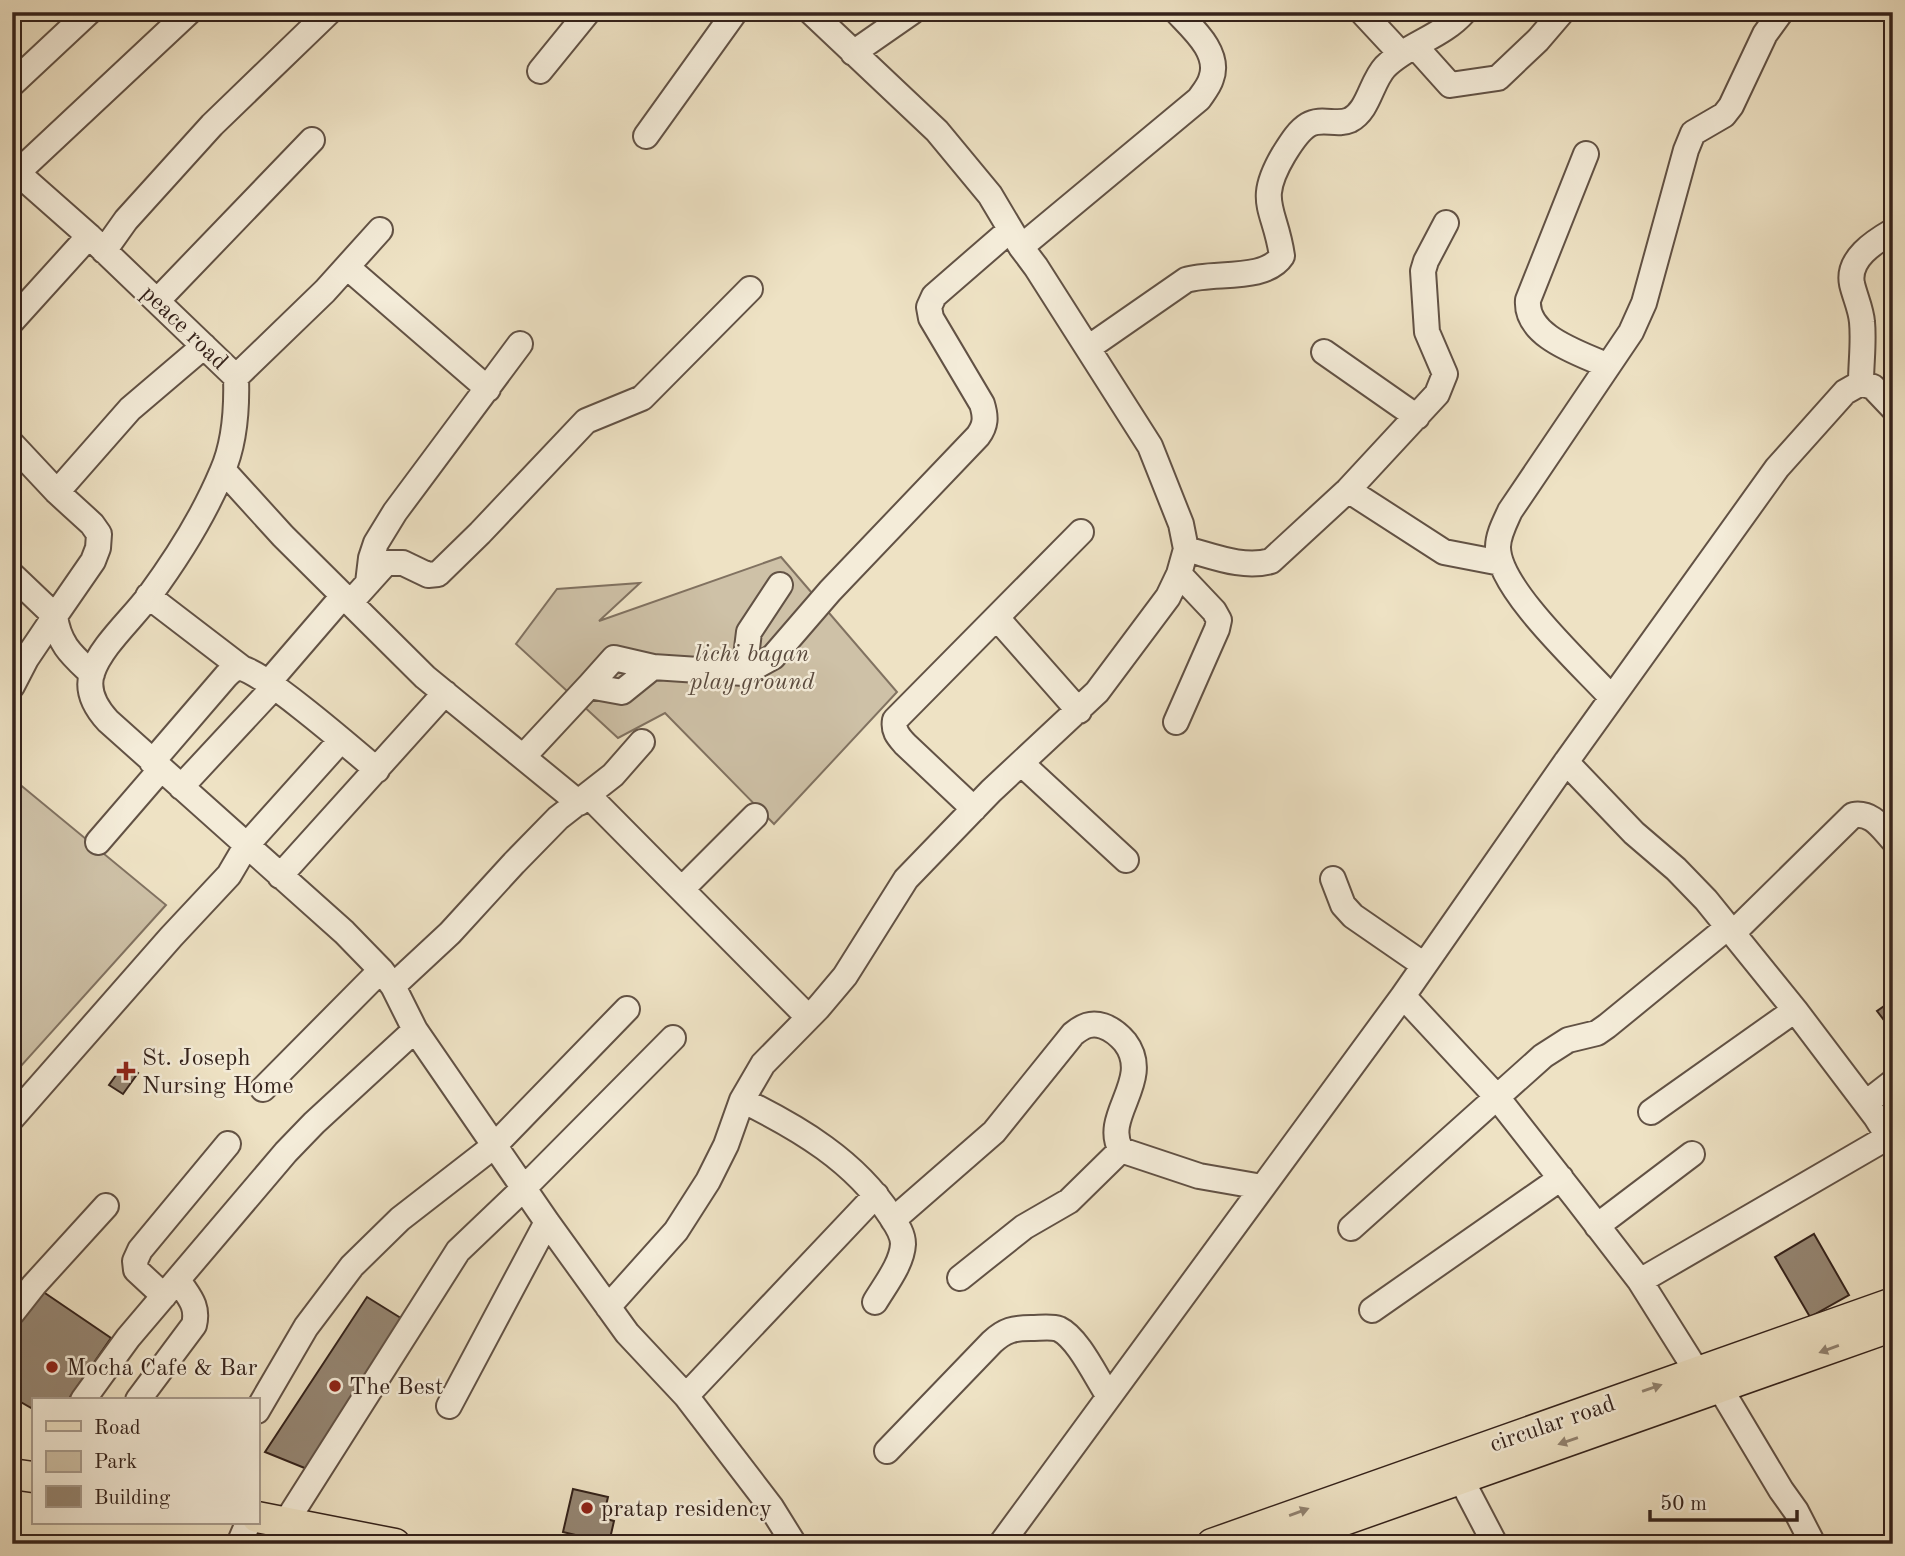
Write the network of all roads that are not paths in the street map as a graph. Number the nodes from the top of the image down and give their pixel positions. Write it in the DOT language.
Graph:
graph roads {
  1 [pos="89,12"];
  2 [pos="189,12"];
  3 [pos="328,12"];
  4 [pos="588,12"];
  5 [pos="735,12"];
  6 [pos="811,12"];
  7 [pos="912,12"];
  8 [pos="1177,12"];
  9 [pos="1362,12"];
  10 [pos="1465,12"];
  11 [pos="1563,12"];
  12 [pos="1782,12"];
  13 [pos="1408,50"];
  14 [pos="853,53"];
  15 [pos="540,71"];
  16 [pos="12,84"];
  17 [pos="646,136"];
  18 [pos="312,140"];
  19 [pos="1586,153"];
  20 [pos="14,171"];
  21 [pos="1446,223"];
  22 [pos="380,230"];
  23 [pos="1893,231"];
  24 [pos="1015,238"];
  25 [pos="97,243"];
  26 [pos="347,267"];
  27 [pos="750,289"];
  28 [pos="158,300"];
  29 [pos="12,321"];
  30 [pos="520,344"];
  31 [pos="204,346"];
  32 [pos="1088,348"];
  33 [pos="1324,352"];
  34 [pos="1608,366"];
  35 [pos="236,377"];
  36 [pos="1861,383"];
  37 [pos="488,389"];
  38 [pos="1893,408"];
  39 [pos="1418,417"];
  40 [pos="12,444"];
  41 [pos="223,470"];
  42 [pos="1348,490"];
  43 [pos="57,492"];
  44 [pos="1081,532"];
  45 [pos="1186,549"];
  46 [pos="1501,563"];
  47 [pos="1179,574"];
  48 [pos="12,575"];
  49 [pos="368,584"];
  50 [pos="780,585"];
  51 [pos="148,596"];
  52 [pos="346,600"];
  53 [pos="55,615"];
  54 [pos="998,618"];
  55 [pos="242,668"];
  56 [pos="744,673"];
  57 [pos="92,674"];
  58 [pos="13,681"];
  59 [pos="271,685"];
  60 [pos="445,693"];
  61 [pos="1612,698"];
  62 [pos="1079,711"];
  63 [pos="1176,722"];
  64 [pos="341,740"];
  65 [pos="642,742"];
  66 [pos="523,757"];
  67 [pos="1566,762"];
  68 [pos="1021,763"];
  69 [pos="157,765"];
  70 [pos="377,770"];
  71 [pos="181,787"];
  72 [pos="584,799"];
  73 [pos="974,809"];
  74 [pos="755,816"];
  75 [pos="1893,840"];
  76 [pos="98,842"];
  77 [pos="246,846"];
  78 [pos="1126,860"];
  79 [pos="280,876"];
  80 [pos="1333,879"];
  81 [pos="682,889"];
  82 [pos="1730,930"];
  83 [pos="1424,965"];
  84 [pos="387,978"];
  85 [pos="1402,996"];
  86 [pos="627,1009"];
  87 [pos="1796,1010"];
  88 [pos="808,1017"];
  89 [pos="415,1030"];
  90 [pos="673,1038"];
  91 [pos="1893,1082"];
  92 [pos="263,1089"];
  93 [pos="1496,1096"];
  94 [pos="742,1100"];
  95 [pos="1866,1103"];
  96 [pos="1651,1112"];
  97 [pos="12,1118"];
  98 [pos="1891,1140"];
  99 [pos="228,1144"];
  100 [pos="494,1146"];
  101 [pos="1121,1150"];
  102 [pos="1692,1154"];
  103 [pos="1560,1178"];
  104 [pos="1262,1187"];
  105 [pos="523,1189"];
  106 [pos="876,1195"];
  107 [pos="106,1206"];
  108 [pos="893,1220"];
  109 [pos="547,1222"];
  110 [pos="1597,1226"];
  111 [pos="1350,1228"];
  112 [pos="960,1278"];
  113 [pos="1640,1281"];
  114 [pos="171,1288"];
  115 [pos="875,1302"];
  116 [pos="1893,1303"];
  117 [pos="608,1307"];
  118 [pos="1372,1310"];
  119 [pos="12,1313"];
  120 [pos="1893,1326"];
  121 [pos="1709,1384"];
  122 [pos="1108,1395"];
  123 [pos="686,1396"];
  124 [pos="84,1398"];
  125 [pos="139,1398"];
  126 [pos="449,1406"];
  127 [pos="259,1408"];
  128 [pos="887,1451"];
  129 [pos="1461,1479"];
  130 [pos="259,1517"];
  131 [pos="286,1522"];
  132 [pos="248,1524"];
  133 [pos="239,1544"];
  134 [pos="395,1544"];
  135 [pos="794,1544"];
  136 [pos="1001,1544"];
  137 [pos="1212,1544"];
  138 [pos="1276,1544"];
  139 [pos="1495,1544"];
  140 [pos="1813,1544"];
  1 -- 16 [label="street"];
  2 -- 20 [label="street"];
  3 -- 25 [label="street"];
  4 -- 15 [label="street"];
  5 -- 17 [label="street"];
  6 -- 14 [label="street"];
  7 -- 14 [label="street"];
  8 -- 24 [label="street"];
  9 -- 13 [label="street"];
  10 -- 13 [label="street"];
  11 -- 13 [label="street"];
  12 -- 34 [label="street"];
  13 -- 32 [label="street"];
  14 -- 24 [label="street"];
  18 -- 28 [label="street"];
  19 -- 34 [label="street"];
  20 -- 25 [label="street, peace road"];
  21 -- 39 [label="street"];
  22 -- 26 [label="street, peace road"];
  23 -- 36 [label="street"];
  24 -- 32 [label="street"];
  24 -- 56 [label="street"];
  25 -- 28 [label="street, peace road"];
  25 -- 29 [label="street"];
  26 -- 35 [label="street, peace road"];
  26 -- 37 [label="street"];
  27 -- 49 [label="street"];
  28 -- 31 [label="street, peace road"];
  30 -- 37 [label="street"];
  31 -- 35 [label="street, peace road"];
  31 -- 43 [label="street"];
  32 -- 45 [label="street"];
  33 -- 39 [label="street"];
  34 -- 46 [label="street"];
  35 -- 41 [label="street"];
  36 -- 38 [label="street"];
  36 -- 61 [label="street"];
  37 -- 49 [label="street"];
  39 -- 42 [label="street"];
  40 -- 43 [label="street"];
  41 -- 51 [label="street"];
  41 -- 52 [label="street"];
  42 -- 45 [label="street"];
  42 -- 46 [label="street"];
  43 -- 53 [label="street"];
  44 -- 54 [label="street"];
  45 -- 47 [label="street"];
  46 -- 61 [label="street"];
  47 -- 62 [label="street"];
  47 -- 63 [label="street"];
  48 -- 53 [label="street"];
  49 -- 52 [label="street"];
  50 -- 56 [label="street"];
  51 -- 55 [label="street"];
  51 -- 57 [label="street"];
  52 -- 59 [label="street"];
  52 -- 60 [label="street"];
  53 -- 57 [label="street"];
  53 -- 58 [label="street"];
  54 -- 62 [label="street"];
  54 -- 73 [label="street"];
  55 -- 59 [label="street"];
  55 -- 69 [label="street"];
  56 -- 66 [label="street"];
  57 -- 69 [label="street"];
  59 -- 64 [label="street"];
  59 -- 71 [label="street"];
  60 -- 66 [label="street"];
  60 -- 70 [label="street"];
  61 -- 67 [label="street"];
  62 -- 68 [label="street"];
  64 -- 70 [label="street"];
  64 -- 77 [label="street"];
  65 -- 72 [label="street"];
  66 -- 72 [label="street"];
  67 -- 82 [label="street"];
  67 -- 83 [label="street"];
  68 -- 73 [label="street"];
  68 -- 78 [label="street"];
  69 -- 71 [label="street"];
  69 -- 76 [label="street"];
  70 -- 79 [label="street"];
  71 -- 77 [label="street"];
  72 -- 81 [label="street"];
  72 -- 84 [label="street"];
  73 -- 88 [label="street"];
  74 -- 81 [label="street"];
  75 -- 82 [label="street"];
  77 -- 79 [label="street"];
  77 -- 97 [label="street"];
  79 -- 84 [label="street"];
  80 -- 83 [label="street"];
  81 -- 88 [label="street"];
  82 -- 87 [label="street"];
  82 -- 93 [label="street"];
  83 -- 85 [label="street"];
  84 -- 89 [label="street"];
  84 -- 92 [label="street"];
  85 -- 93 [label="street"];
  85 -- 104 [label="street"];
  86 -- 100 [label="street"];
  87 -- 95 [label="street"];
  87 -- 96 [label="street"];
  88 -- 94 [label="street"];
  89 -- 100 [label="street"];
  89 -- 114 [label="street"];
  90 -- 105 [label="street"];
  91 -- 95 [label="street"];
  93 -- 103 [label="street"];
  93 -- 111 [label="street"];
  94 -- 106 [label="street"];
  94 -- 117 [label="street"];
  95 -- 98 [label="street"];
  98 -- 113 [label="street"];
  99 -- 114 [label="street"];
  100 -- 105 [label="street"];
  100 -- 127 [label="street"];
  101 -- 104 [label="street"];
  101 -- 108 [label="street"];
  101 -- 112 [label="street"];
  102 -- 110 [label="street"];
  103 -- 110 [label="street"];
  103 -- 118 [label="street"];
  104 -- 122 [label="street"];
  105 -- 109 [label="street"];
  105 -- 131 [label="street"];
  106 -- 108 [label="street"];
  106 -- 123 [label="street"];
  107 -- 119 [label="street"];
  108 -- 115 [label="street"];
  109 -- 117 [label="street"];
  109 -- 126 [label="street"];
  110 -- 113 [label="street"];
  113 -- 121 [label="street"];
  114 -- 124 [label="street"];
  114 -- 125 [label="street"];
  116 -- 121 [label="main road, circular road"];
  117 -- 123 [label="street"];
  120 -- 121 [label="main road, circular road, one-way"];
  121 -- 129 [label="main road, circular road, one-way"];
  137 -- 121 [label="main road, circular road, one-way"];
  121 -- 140 [label="street"];
  122 -- 128 [label="street"];
  122 -- 136 [label="street"];
  123 -- 135 [label="street"];
  129 -- 138 [label="main road, circular road"];
  129 -- 139 [label="street"];
  130 -- 131 [label="main road"];
  131 -- 134 [label="main road"];
  132 -- 133 [label="street"];
}
